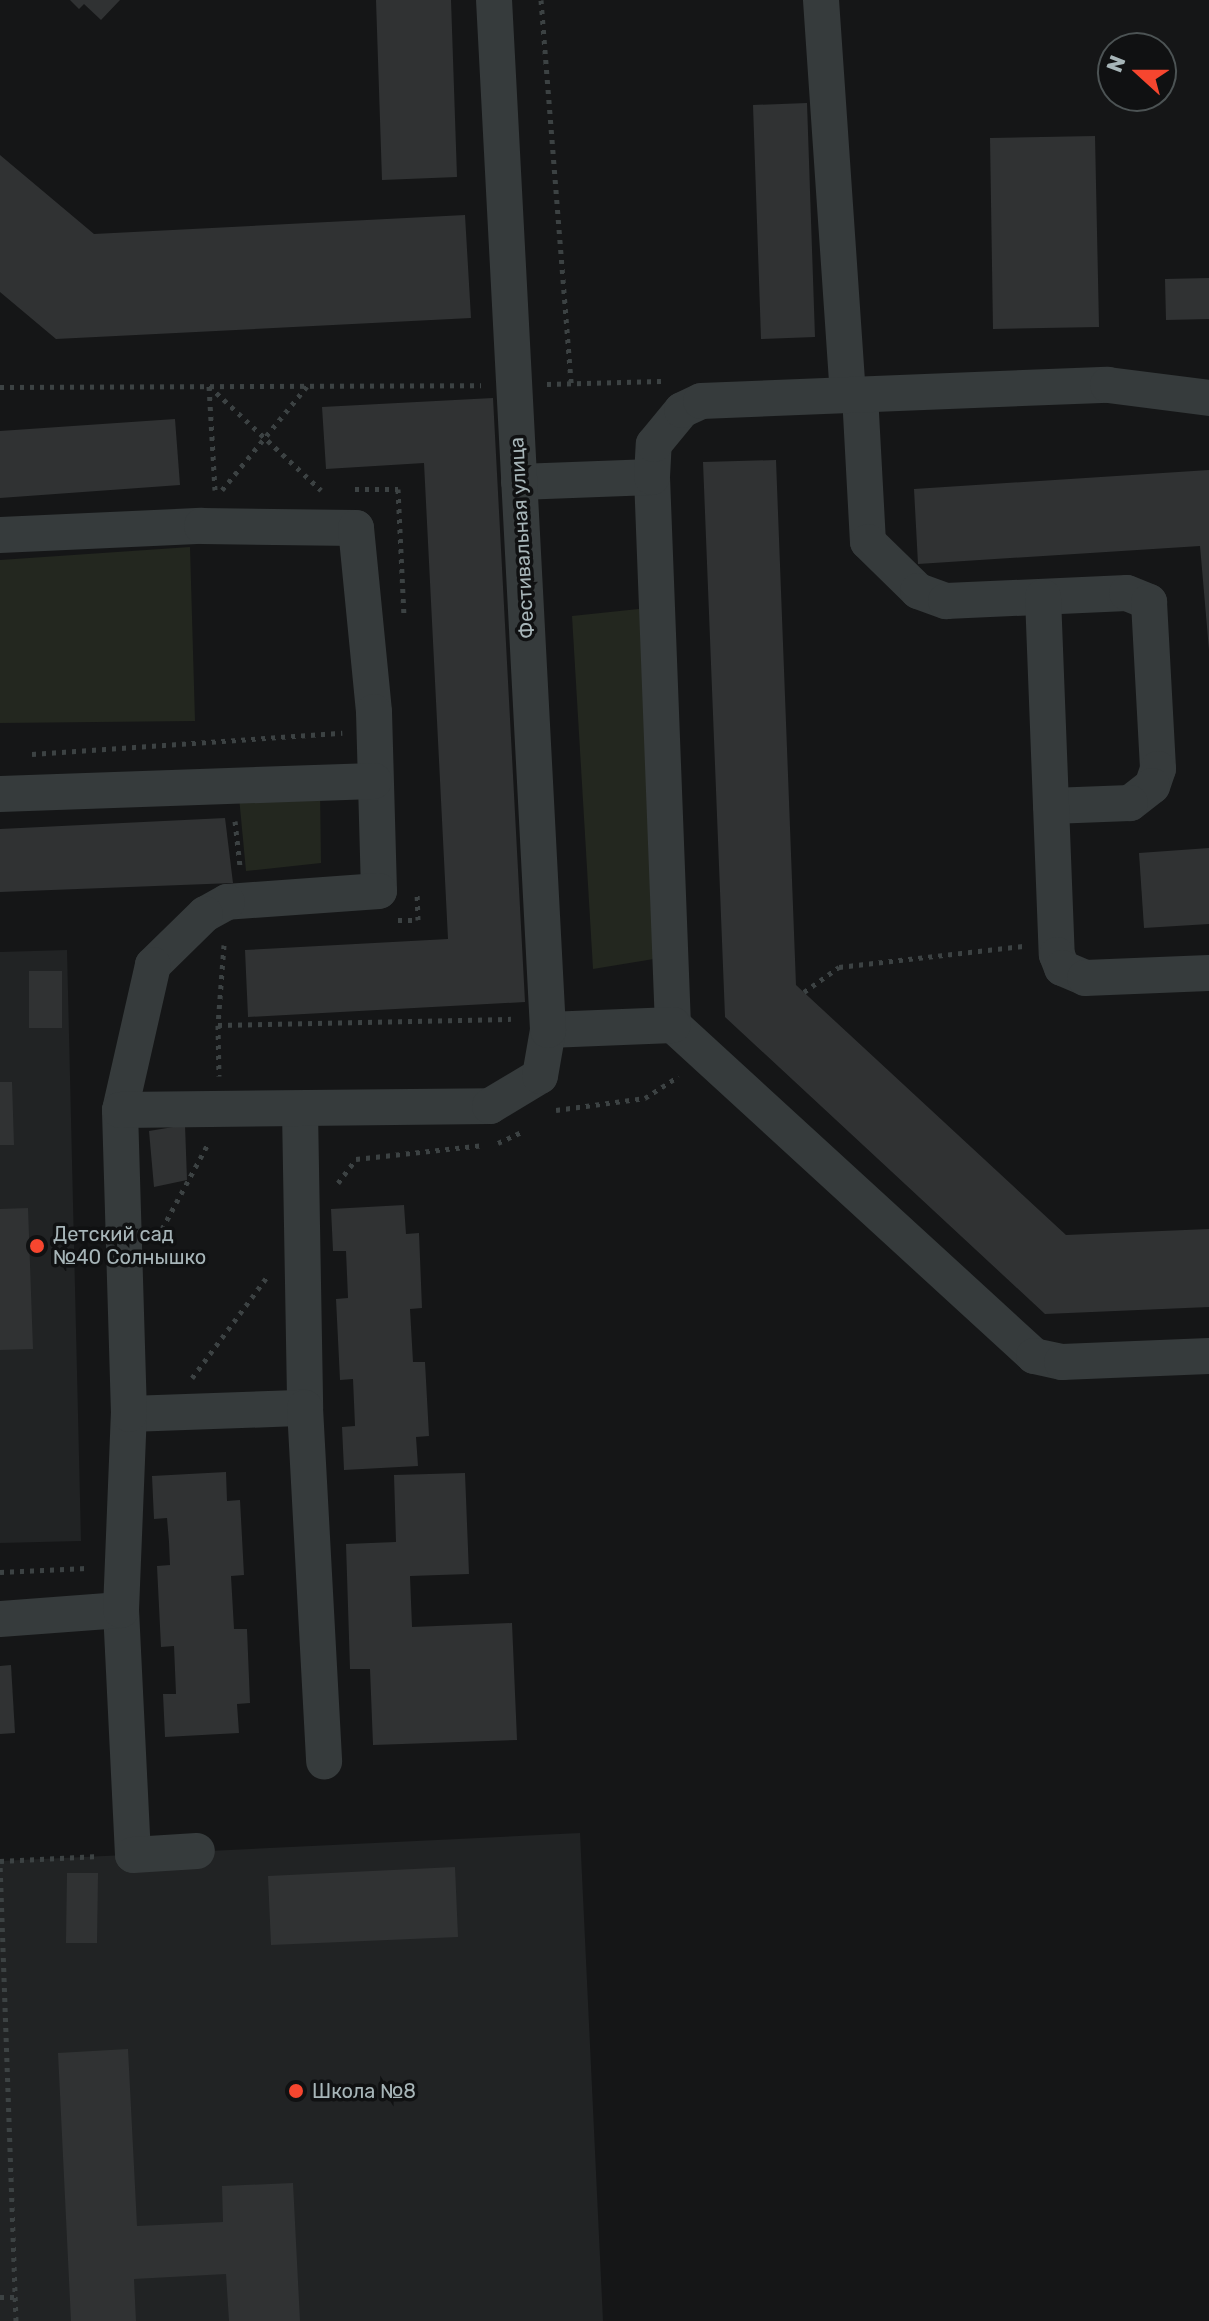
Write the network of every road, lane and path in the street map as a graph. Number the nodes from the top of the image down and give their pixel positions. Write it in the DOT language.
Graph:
graph roads {
  1 [pos="494,0"];
  2 [pos="541,0"];
  3 [pos="821,0"];
  4 [pos="514,384"];
  5 [pos="571,384"];
  6 [pos="307,385"];
  7 [pos="0,387"];
  8 [pos="854,395"];
  9 [pos="1209,398"];
  10 [pos="652,477"];
  11 [pos="519,482"];
  12 [pos="215,498"];
  13 [pos="0,535"];
  14 [pos="1043,597"];
  15 [pos="375,731"];
  16 [pos="15,755"];
  17 [pos="374,781"];
  18 [pos="0,794"];
  19 [pos="1051,806"];
  20 [pos="234,810"];
  21 [pos="227,902"];
  22 [pos="1057,942"];
  23 [pos="1209,973"];
  24 [pos="804,992"];
  25 [pos="218,1025"];
  26 [pos="673,1025"];
  27 [pos="548,1030"];
  28 [pos="708,1057"];
  29 [pos="540,1076"];
  30 [pos="120,1110"];
  31 [pos="300,1111"];
  32 [pos="219,1112"];
  33 [pos="160,1233"];
  34 [pos="1209,1356"];
  35 [pos="305,1408"];
  36 [pos="129,1414"];
  37 [pos="119,1567"];
  38 [pos="0,1572"];
  39 [pos="121,1610"];
  40 [pos="0,1619"];
  41 [pos="324,1761"];
  42 [pos="197,1851"];
  43 [pos="133,1855"];
  44 [pos="2,1956"];
  45 [pos="0,2297"];
  46 [pos="15,2297"];
  47 [pos="16,2321"];
  1 -- 4 [label="street, Фестивальная улица"];
  2 -- 5 [label="path"];
  3 -- 8 [label="street"];
  4 -- 6 [label="path"];
  4 -- 11 [label="street, Фестивальная улица"];
  6 -- 7 [label="path"];
  6 -- 12 [label="path"];
  8 -- 9 [label="street"];
  8 -- 10 [label="street"];
  8 -- 14 [label="street"];
  10 -- 11 [label="street"];
  10 -- 26 [label="street"];
  11 -- 27 [label="street, Фестивальная улица"];
  13 -- 15 [label="street"];
  14 -- 19 [label="street"];
  14 -- 19 [label="street"];
  15 -- 16 [label="path"];
  15 -- 17 [label="street"];
  17 -- 18 [label="street"];
  17 -- 21 [label="street"];
  19 -- 22 [label="street"];
  20 -- 21 [label="path"];
  21 -- 25 [label="path"];
  21 -- 30 [label="street"];
  22 -- 23 [label="street"];
  22 -- 24 [label="path"];
  25 -- 29 [label="path"];
  25 -- 32 [label="path"];
  26 -- 27 [label="street"];
  26 -- 28 [label="street"];
  27 -- 29 [label="street, Фестивальная улица"];
  28 -- 29 [label="path"];
  28 -- 34 [label="street"];
  29 -- 31 [label="street"];
  30 -- 32 [label="street"];
  30 -- 36 [label="street"];
  31 -- 32 [label="street"];
  31 -- 35 [label="street"];
  32 -- 33 [label="path"];
  35 -- 36 [label="street"];
  35 -- 41 [label="street"];
  36 -- 37 [label="street"];
  37 -- 38 [label="path"];
  37 -- 39 [label="street"];
  39 -- 40 [label="street"];
  39 -- 43 [label="street"];
  42 -- 43 [label="street"];
  43 -- 44 [label="path"];
  44 -- 46 [label="path"];
  45 -- 46 [label="path"];
  46 -- 47 [label="path"];
}
